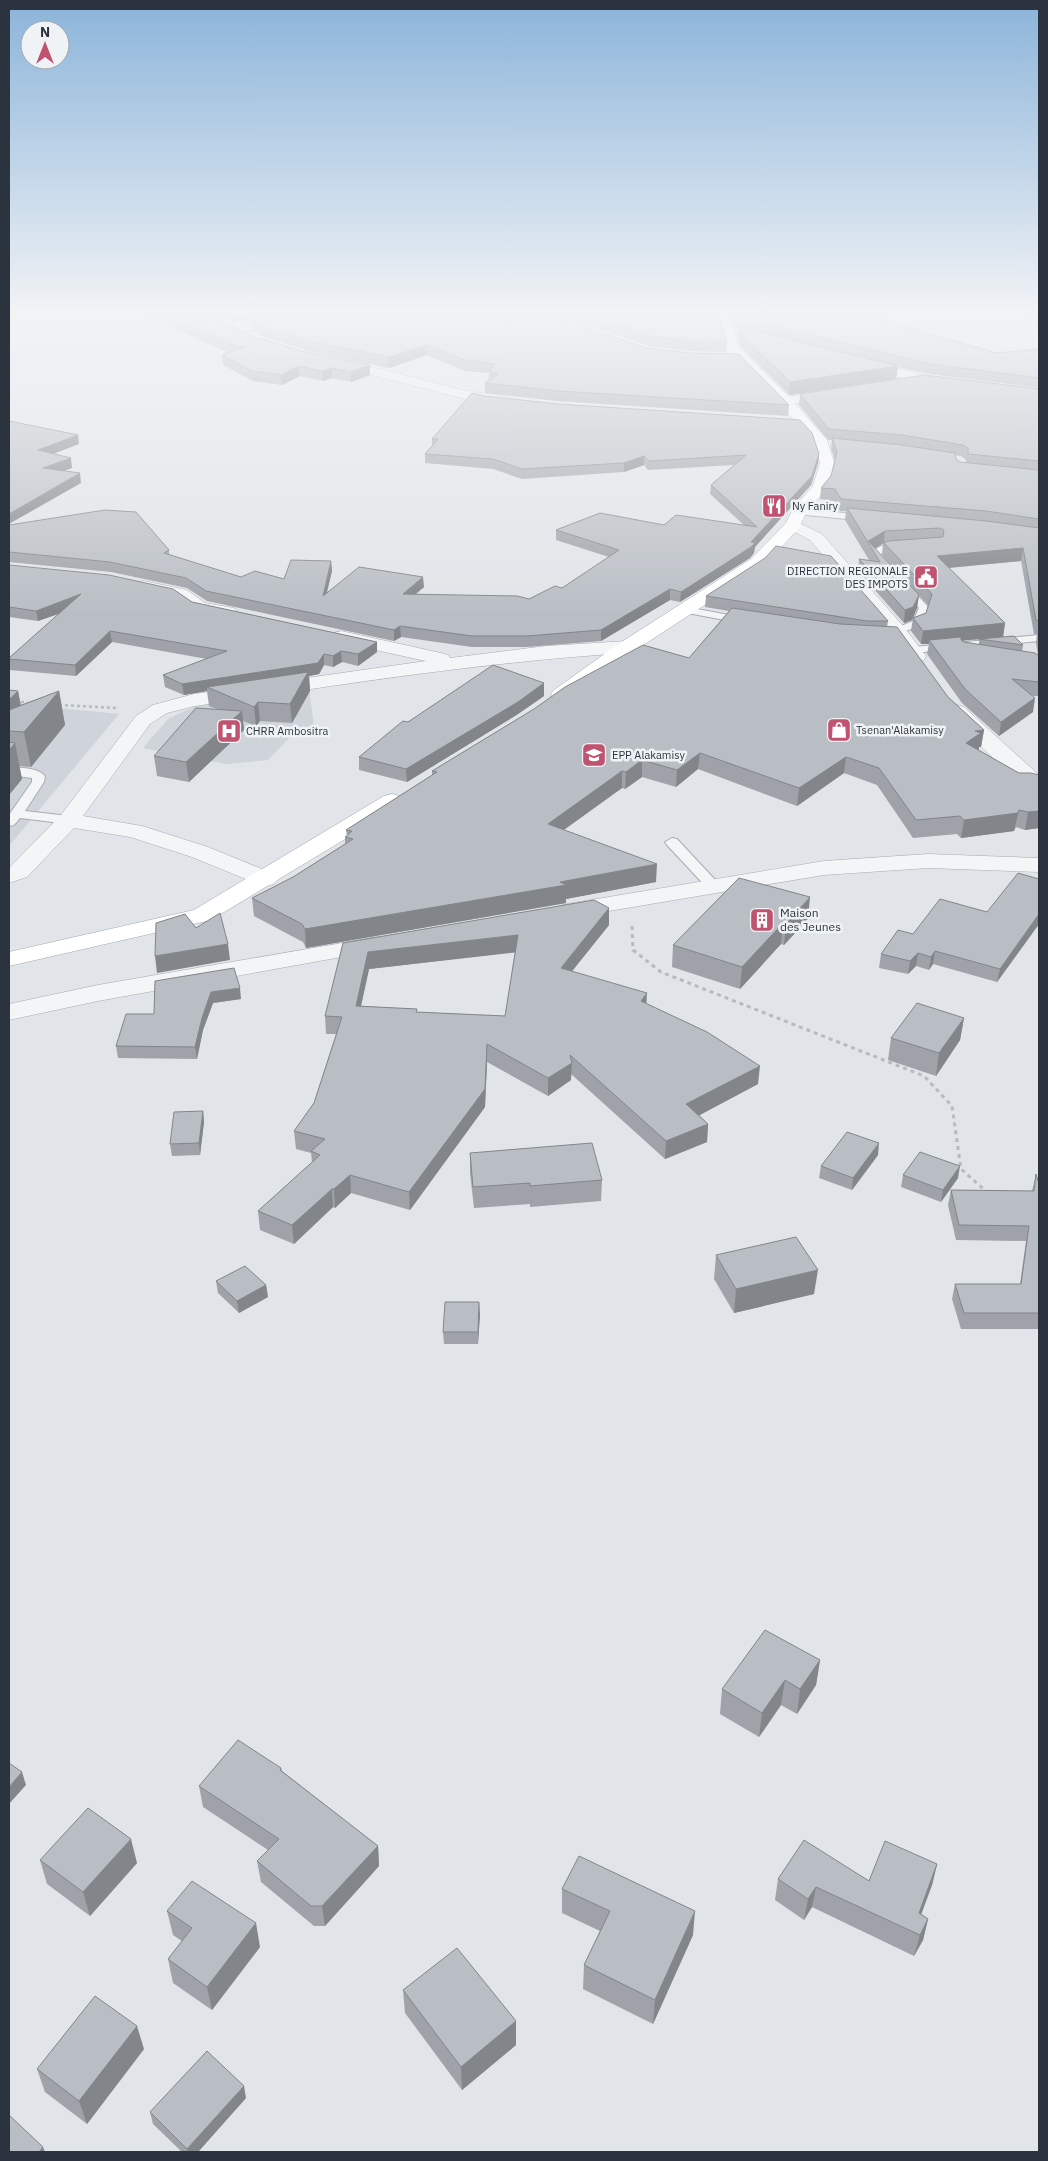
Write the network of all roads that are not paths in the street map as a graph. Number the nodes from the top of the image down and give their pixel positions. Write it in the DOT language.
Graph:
graph roads {
  1 [pos="796,414"];
  2 [pos="784,421"];
  3 [pos="804,423"];
  4 [pos="796,519"];
  5 [pos="877,519"];
  6 [pos="920,546"];
  7 [pos="127,582"];
  8 [pos="686,610"];
  9 [pos="240,615"];
  10 [pos="757,623"];
  11 [pos="326,633"];
  12 [pos="1039,638"];
  13 [pos="901,639"];
  14 [pos="627,648"];
  15 [pos="939,648"];
  16 [pos="985,654"];
  17 [pos="456,663"];
  18 [pos="929,672"];
  19 [pos="944,693"];
  20 [pos="549,703"];
  21 [pos="1039,758"];
  22 [pos="1018,768"];
  23 [pos="9,772"];
  24 [pos="1039,785"];
  25 [pos="408,792"];
  26 [pos="13,818"];
  27 [pos="69,820"];
  28 [pos="672,842"];
  29 [pos="1039,865"];
  30 [pos="9,876"];
  31 [pos="266,879"];
  32 [pos="714,887"];
  33 [pos="543,916"];
  34 [pos="398,941"];
  35 [pos="9,959"];
  36 [pos="9,1012"];
  1 -- 3 [label="main road"];
  2 -- 3 [label="street"];
  3 -- 4 [label="main road"];
  4 -- 5 [label="lane"];
  4 -- 8 [label="main road"];
  4 -- 13 [label="street"];
  6 -- 13 [label="lane"];
  7 -- 9 [label="street"];
  8 -- 10 [label="lane"];
  8 -- 14 [label="main road"];
  11 -- 17 [label="street"];
  12 -- 15 [label="lane"];
  13 -- 15 [label="lane"];
  13 -- 18 [label="street"];
  14 -- 17 [label="street"];
  14 -- 20 [label="main road"];
  15 -- 16 [label="lane"];
  17 -- 27 [label="street"];
  19 -- 22 [label="street"];
  21 -- 22 [label="street"];
  22 -- 24 [label="street"];
  23 -- 26 [label="lane"];
  25 -- 31 [label="main road"];
  26 -- 27 [label="lane"];
  27 -- 30 [label="street"];
  27 -- 31 [label="street"];
  28 -- 32 [label="lane"];
  29 -- 32 [label="street"];
  31 -- 35 [label="main road"];
  32 -- 33 [label="street"];
  34 -- 36 [label="street"];
}
